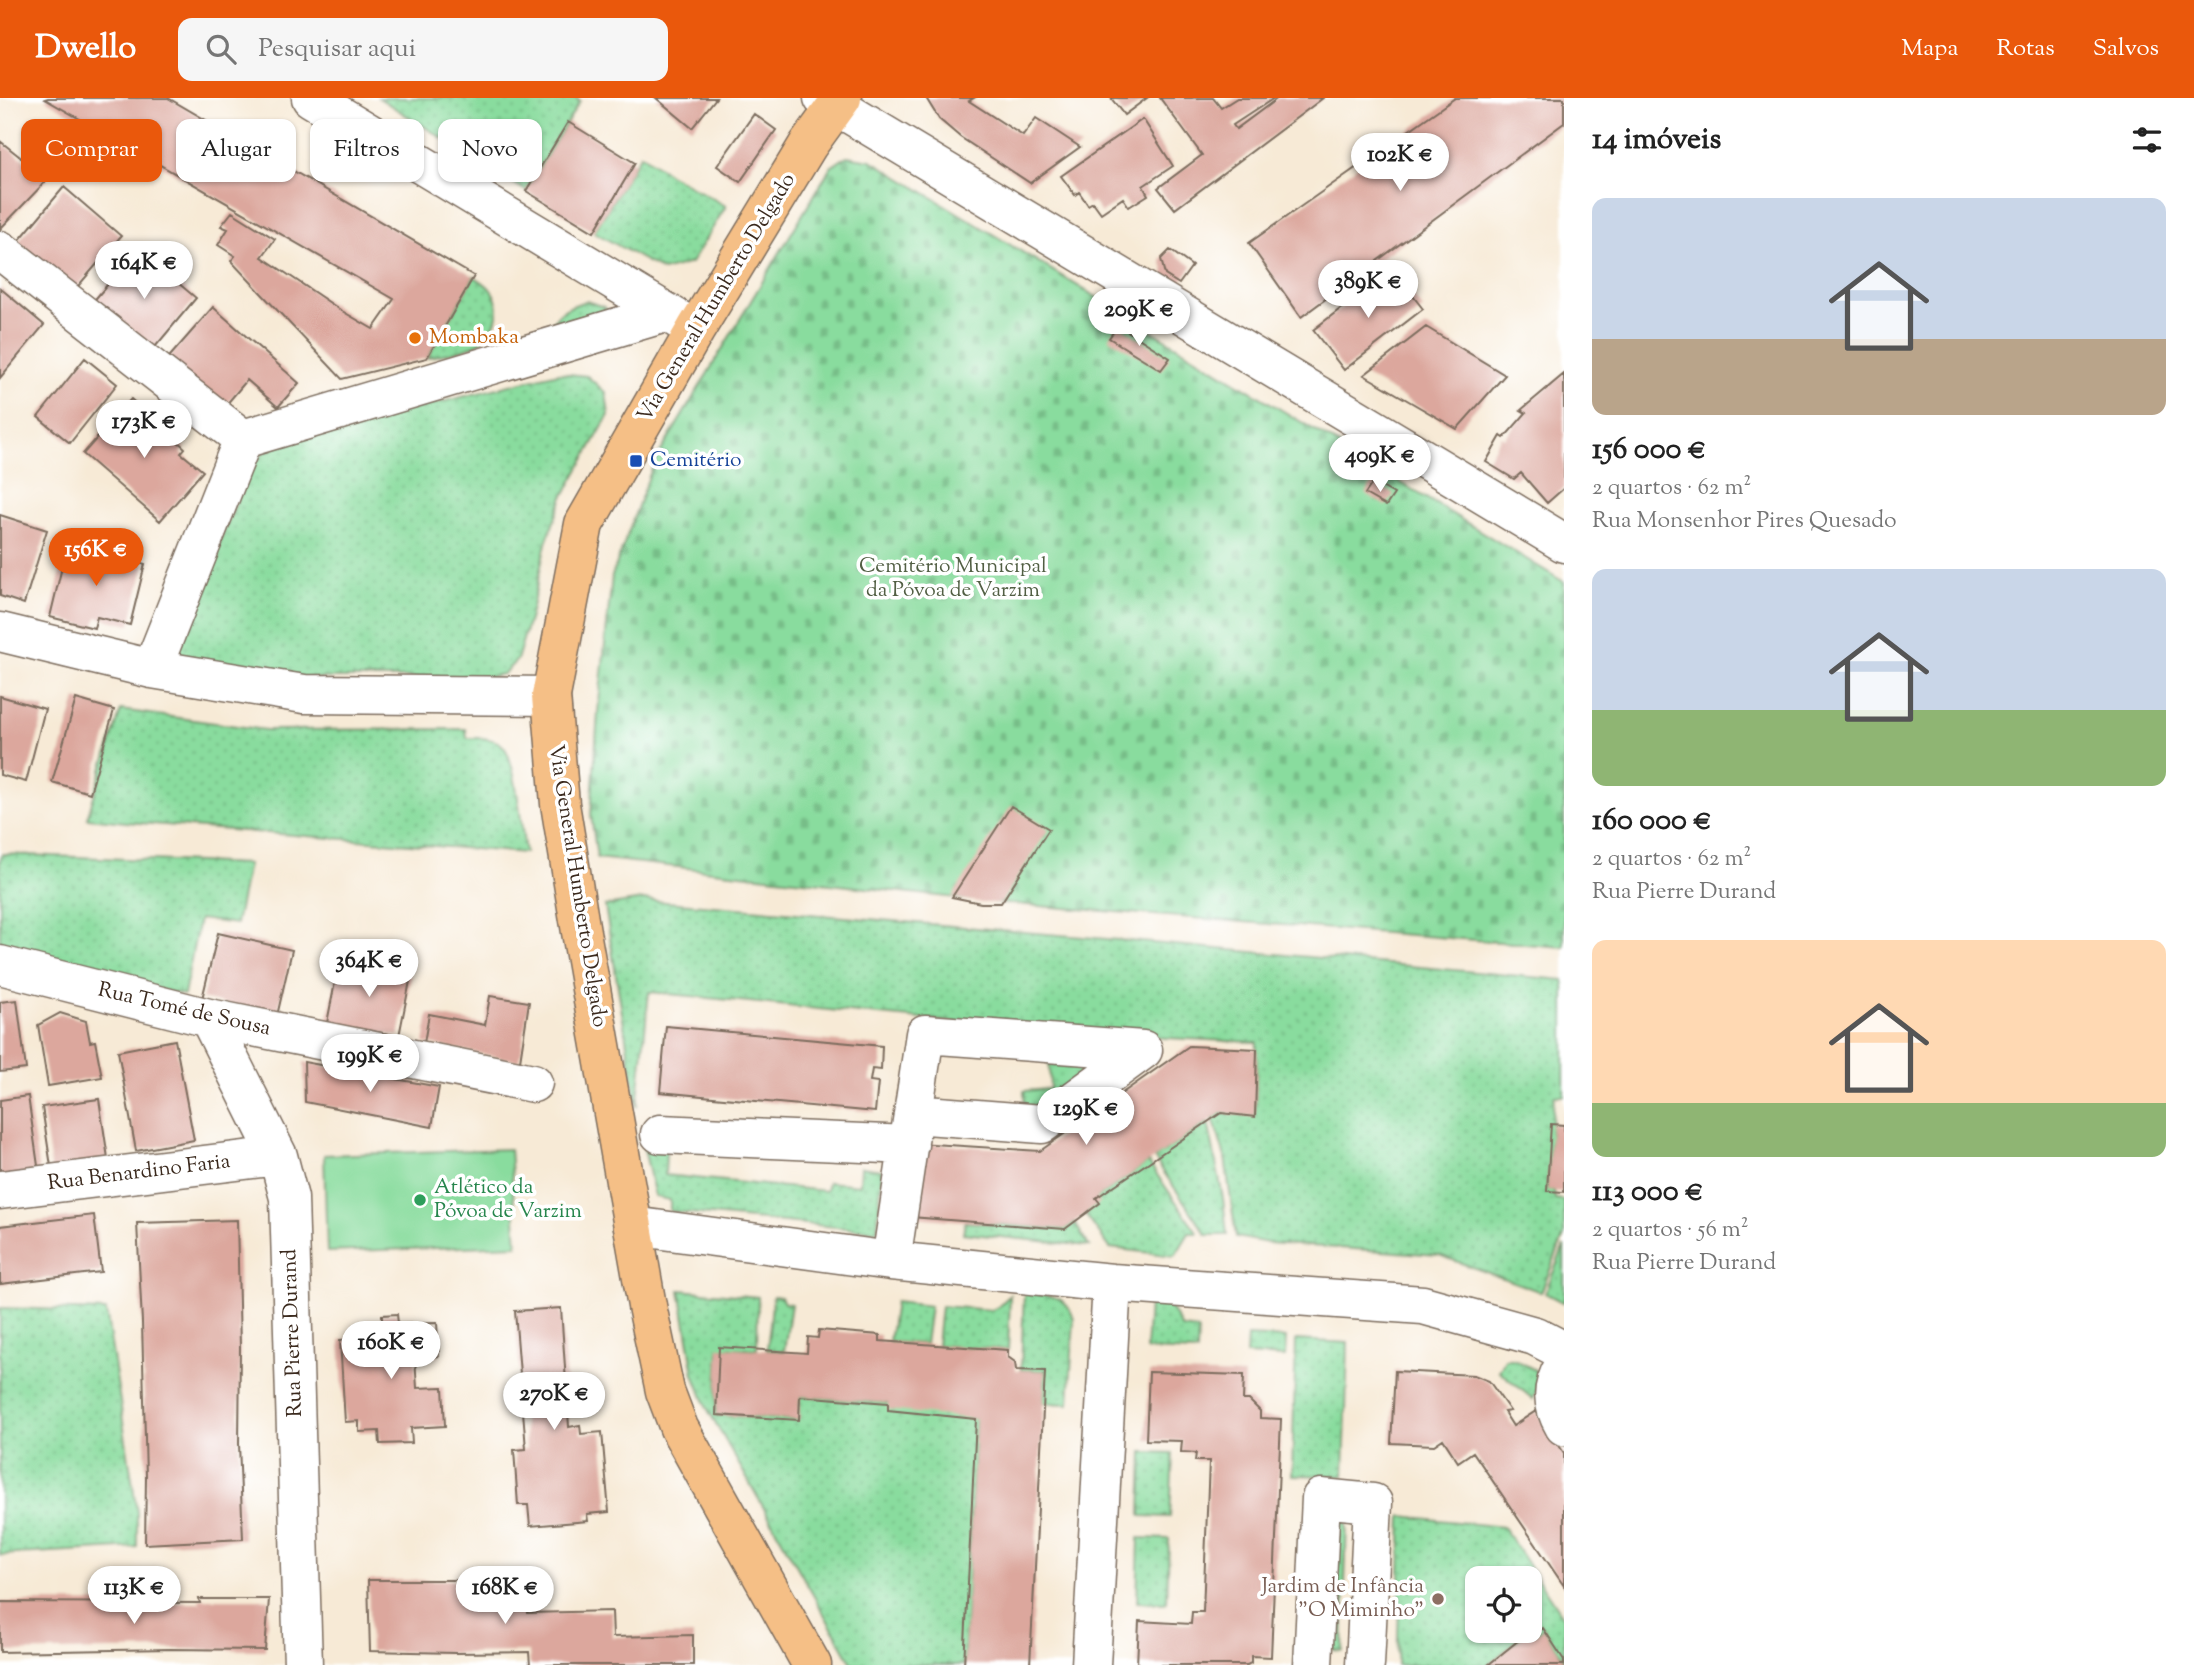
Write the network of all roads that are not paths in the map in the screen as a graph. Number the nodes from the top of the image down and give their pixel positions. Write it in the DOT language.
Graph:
graph roads {
  1 [pos="311,98"];
  2 [pos="834,101"];
  3 [pos="0,250"];
  4 [pos="680,321"];
  5 [pos="243,439"];
  6 [pos="1564,543"];
  7 [pos="0,632"];
  8 [pos="152,669"];
  9 [pos="551,696"];
  10 [pos="0,965"];
  11 [pos="209,1018"];
  12 [pos="533,1083"];
  13 [pos="911,1130"];
  14 [pos="660,1134"];
  15 [pos="278,1156"];
  16 [pos="0,1190"];
  17 [pos="633,1226"];
  18 [pos="891,1261"];
  19 [pos="1112,1283"];
  20 [pos="1564,1351"];
  21 [pos="1564,1365"];
  22 [pos="1564,1426"];
  23 [pos="303,1665"];
  24 [pos="812,1665"];
  25 [pos="1091,1665"];
  26 [pos="1313,1665"];
  27 [pos="1365,1665"];
  1 -- 4 [label="street"];
  2 -- 4 [label="main road, Via General Humberto Delgado"];
  2 -- 6 [label="street"];
  3 -- 5 [label="street"];
  4 -- 5 [label="street"];
  4 -- 9 [label="main road, Via General Humberto Delgado"];
  5 -- 8 [label="street"];
  7 -- 8 [label="street"];
  8 -- 9 [label="street"];
  9 -- 17 [label="main road, Via General Humberto Delgado"];
  10 -- 11 [label="street, Rua Tomé de Sousa"];
  11 -- 12 [label="street, Rua Tomé de Sousa"];
  11 -- 15 [label="street, Rua Pierre Durand"];
  13 -- 13 [label="street"];
  13 -- 14 [label="street"];
  13 -- 18 [label="street"];
  15 -- 16 [label="street, Rua Benardino Faria"];
  15 -- 23 [label="street, Rua Pierre Durand"];
  17 -- 18 [label="street"];
  17 -- 24 [label="main road, Via General Humberto Delgado"];
  18 -- 19 [label="street"];
  19 -- 20 [label="street"];
  19 -- 25 [label="street"];
  21 -- 22 [label="street"];
  26 -- 27 [label="street"];
}
